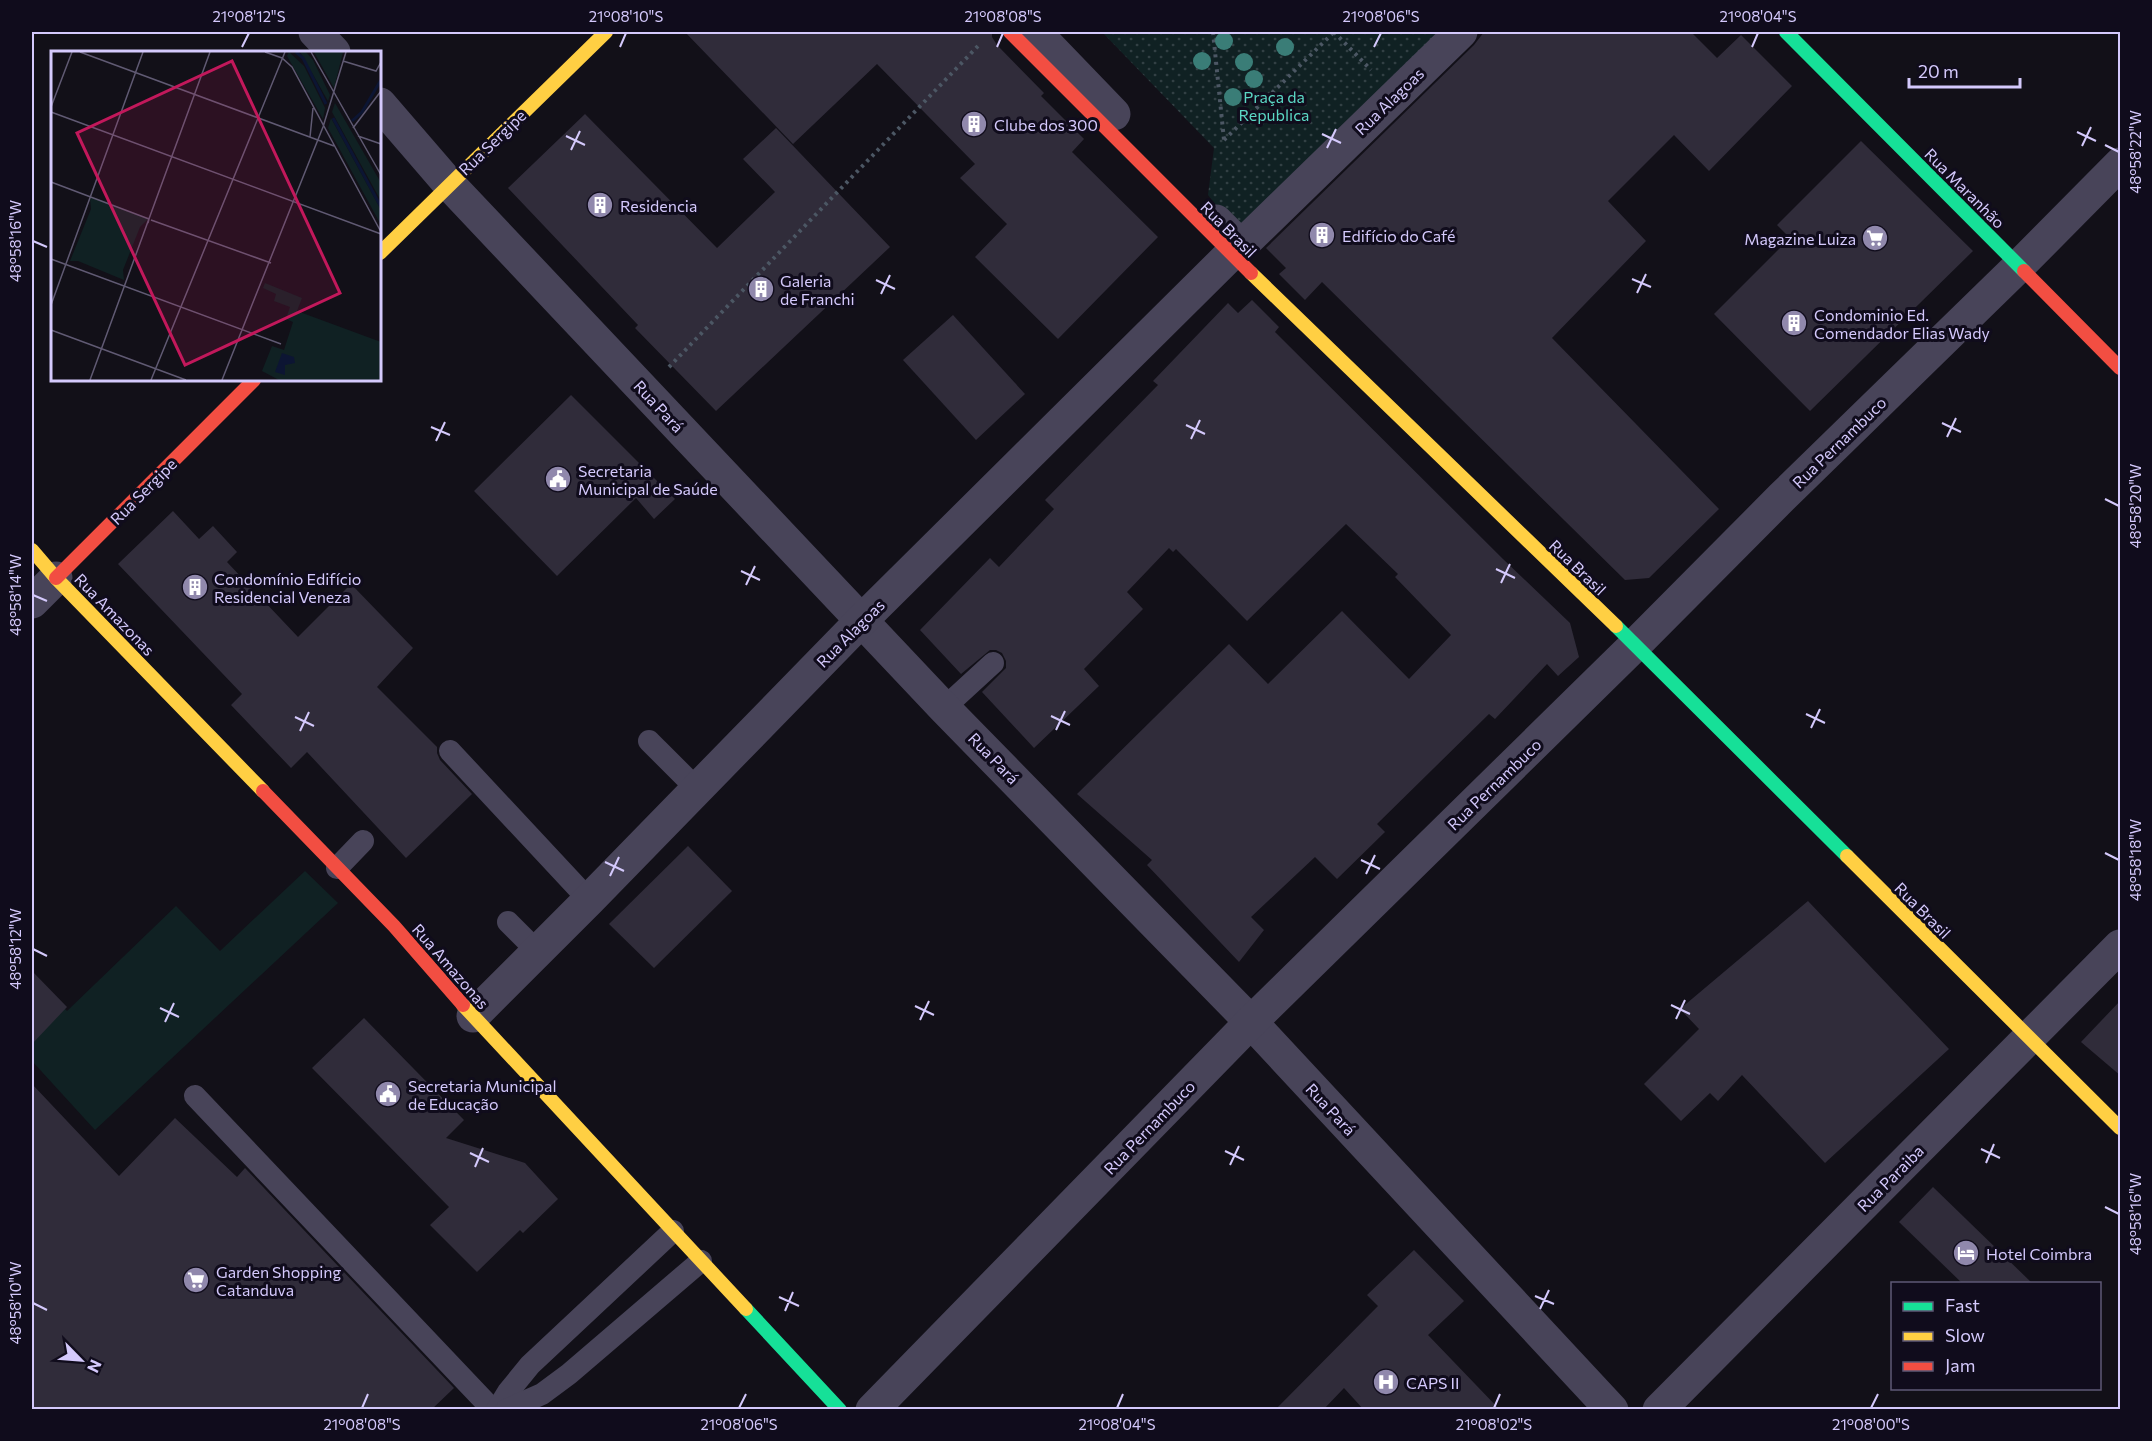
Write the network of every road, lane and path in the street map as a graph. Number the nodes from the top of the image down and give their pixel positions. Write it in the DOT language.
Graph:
graph roads {
  1 [pos="315,32"];
  2 [pos="606,32"];
  3 [pos="1010,32"];
  4 [pos="1035,32"];
  5 [pos="1213,32"];
  6 [pos="1334,32"];
  7 [pos="1461,32"];
  8 [pos="1786,32"];
  9 [pos="984,40"];
  10 [pos="333,51"];
  11 [pos="1395,95"];
  12 [pos="381,105"];
  13 [pos="2121,164"];
  14 [pos="449,184"];
  15 [pos="1235,249"];
  16 [pos="381,252"];
  17 [pos="2019,266"];
  18 [pos="2121,368"];
  19 [pos="253,381"];
  20 [pos="645,391"];
  21 [pos="32,550"];
  22 [pos="56,578"];
  23 [pos="32,602"];
  24 [pos="862,620"];
  25 [pos="1635,645"];
  26 [pos="993,663"];
  27 [pos="944,708"];
  28 [pos="649,741"];
  29 [pos="450,751"];
  30 [pos="697,789"];
  31 [pos="363,841"];
  32 [pos="337,868"];
  33 [pos="589,900"];
  34 [pos="508,922"];
  35 [pos="2121,946"];
  36 [pos="538,952"];
  37 [pos="473,1016"];
  38 [pos="1251,1022"];
  39 [pos="2029,1039"];
  40 [pos="195,1096"];
  41 [pos="2121,1128"];
  42 [pos="673,1231"];
  43 [pos="701,1261"];
  44 [pos="504,1406"];
  45 [pos="840,1410"];
  46 [pos="872,1410"];
  47 [pos="1612,1410"];
  48 [pos="1659,1410"];
  1 -- 10 [label="street"];
  2 -- 14 [label="street, Rua Sergipe"];
  3 -- 15 [label="street, Rua Brasil"];
  4 -- 15 [label="street"];
  5 -- 6 [label="path"];
  6 -- 11 [label="path"];
  7 -- 11 [label="street, Rua Alagoas"];
  8 -- 17 [label="street, Rua Maranhão"];
  9 -- 20 [label="path"];
  11 -- 15 [label="street, Rua Alagoas"];
  12 -- 14 [label="street, Rua Pará"];
  13 -- 17 [label="street, Rua Pernambuco"];
  14 -- 16 [label="street, Rua Sergipe"];
  14 -- 20 [label="street, Rua Pará"];
  15 -- 24 [label="street, Rua Alagoas"];
  15 -- 25 [label="street, Rua Brasil"];
  17 -- 18 [label="street, Rua Maranhão"];
  17 -- 25 [label="street, Rua Pernambuco"];
  19 -- 22 [label="street, Rua Sergipe"];
  20 -- 24 [label="street, Rua Pará"];
  21 -- 22 [label="street, Rua Amazonas"];
  22 -- 23 [label="street, Rua Sergipe"];
  22 -- 32 [label="street, Rua Amazonas"];
  24 -- 27 [label="street, Rua Pará"];
  24 -- 30 [label="street, Rua Alagoas"];
  25 -- 38 [label="street, Rua Pernambuco"];
  25 -- 39 [label="street, Rua Brasil"];
  26 -- 27 [label="lane"];
  27 -- 38 [label="street, Rua Pará"];
  28 -- 30 [label="lane"];
  29 -- 33 [label="lane"];
  30 -- 33 [label="street, Rua Alagoas"];
  31 -- 32 [label="lane"];
  32 -- 37 [label="street, Rua Amazonas"];
  33 -- 36 [label="street, Rua Alagoas"];
  34 -- 36 [label="lane"];
  35 -- 39 [label="street, Rua Paraiba"];
  36 -- 37 [label="street, Rua Alagoas"];
  37 -- 42 [label="street, Rua Amazonas"];
  38 -- 46 [label="street, Rua Pernambuco"];
  38 -- 47 [label="street, Rua Pará"];
  39 -- 41 [label="street, Rua Brasil"];
  39 -- 48 [label="street, Rua Paraiba"];
  40 -- 44 [label="lane"];
  42 -- 43 [label="street, Rua Amazonas"];
  42 -- 44 [label="lane"];
  43 -- 44 [label="lane"];
  43 -- 45 [label="street, Rua Amazonas"];
}
